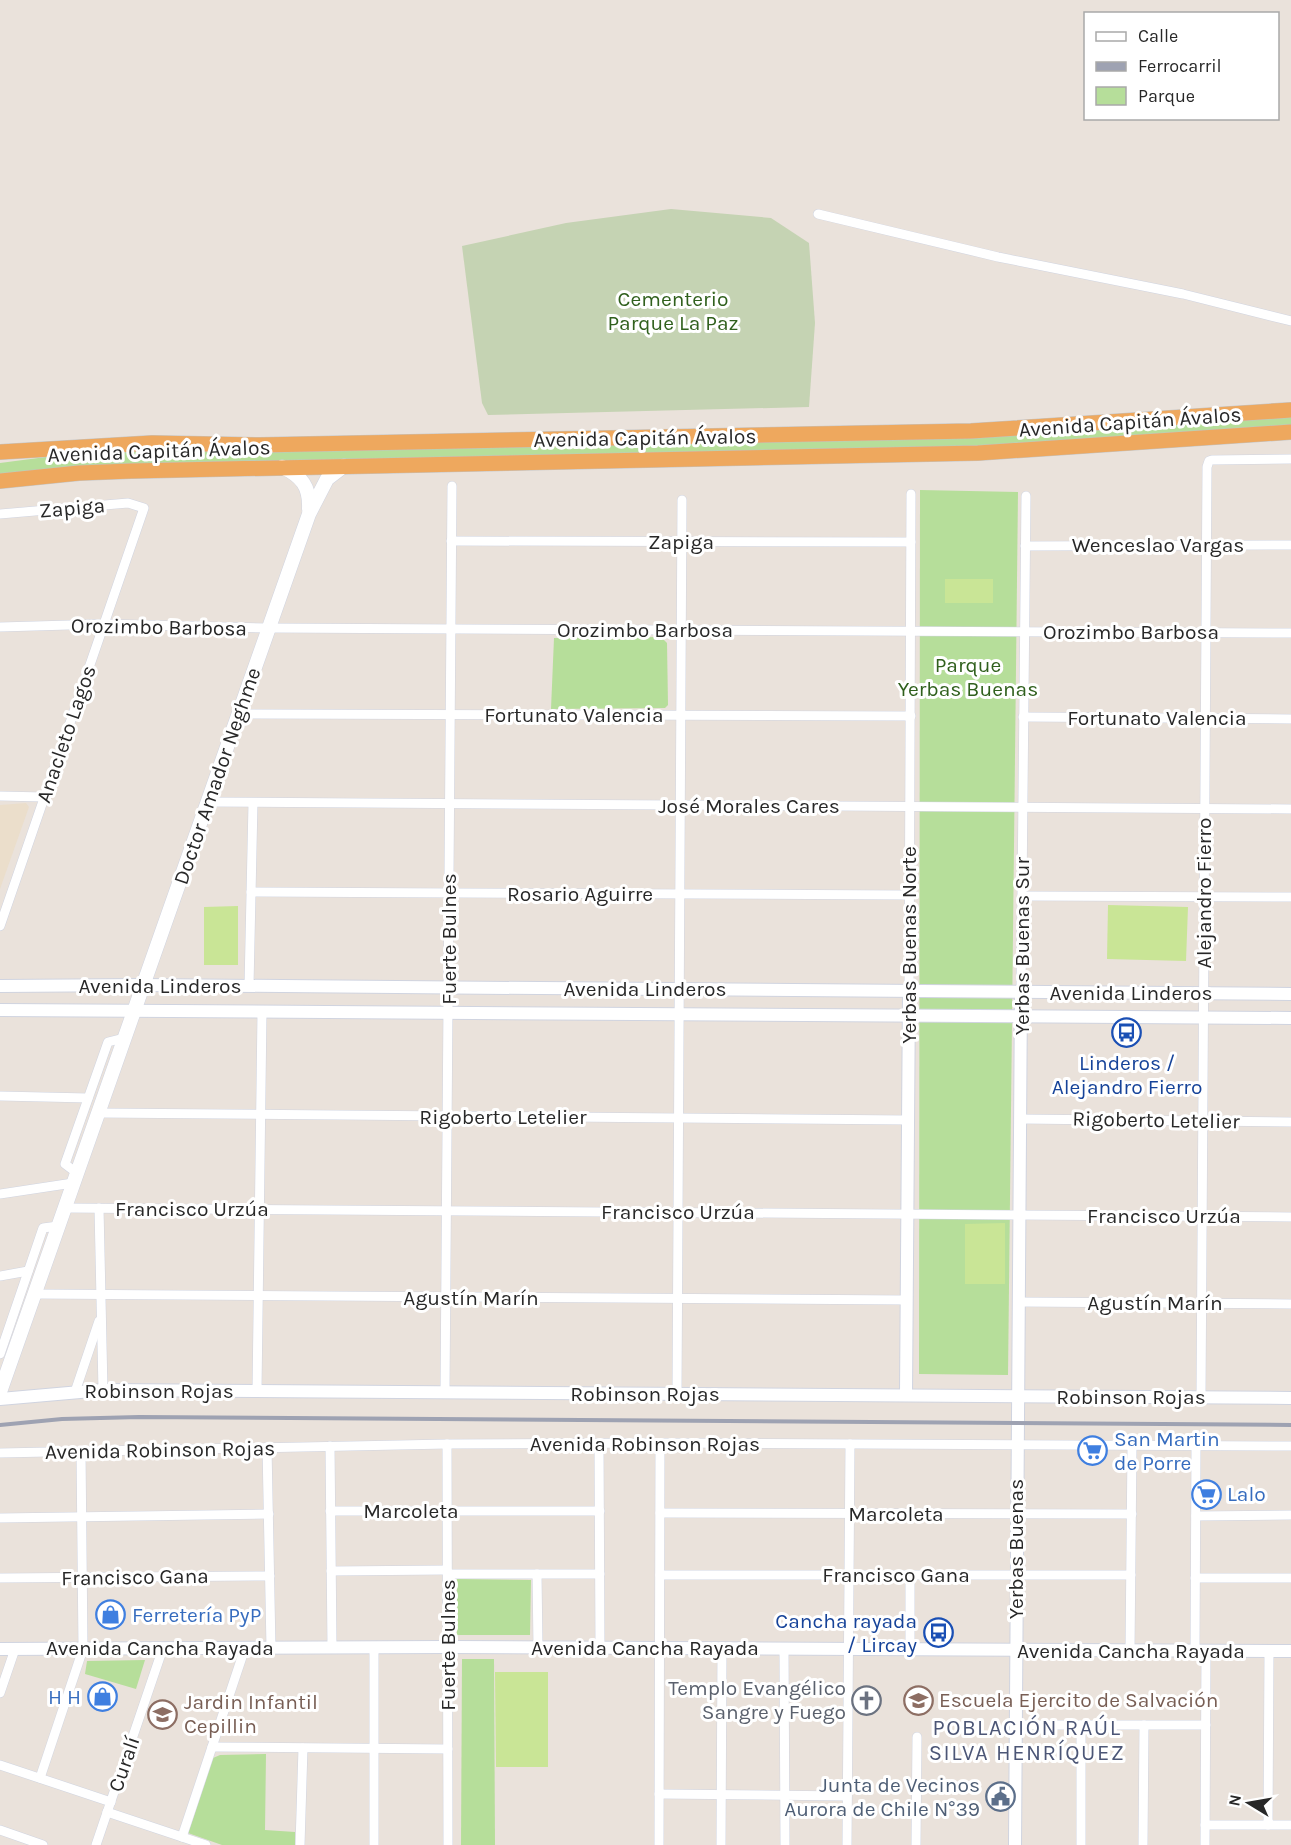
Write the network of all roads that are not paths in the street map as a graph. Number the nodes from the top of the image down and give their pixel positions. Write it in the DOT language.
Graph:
graph roads {
  1 [pos="818,214"];
  2 [pos="1291,321"];
  3 [pos="1291,410"];
  4 [pos="1291,432"];
  5 [pos="0,452"];
  6 [pos="1291,459"];
  7 [pos="346,465"];
  8 [pos="282,467"];
  9 [pos="0,481"];
  10 [pos="452,486"];
  11 [pos="911,494"];
  12 [pos="1026,496"];
  13 [pos="682,500"];
  14 [pos="144,508"];
  15 [pos="0,514"];
  16 [pos="309,514"];
  17 [pos="451,541"];
  18 [pos="682,542"];
  19 [pos="911,542"];
  20 [pos="1206,545"];
  21 [pos="1291,545"];
  22 [pos="1025,546"];
  23 [pos="104,624"];
  24 [pos="0,627"];
  25 [pos="268,628"];
  26 [pos="451,629"];
  27 [pos="681,630"];
  28 [pos="911,631"];
  29 [pos="1024,632"];
  30 [pos="1206,632"];
  31 [pos="1291,633"];
  32 [pos="238,714"];
  33 [pos="450,715"];
  34 [pos="680,716"];
  35 [pos="911,716"];
  36 [pos="1023,717"];
  37 [pos="1205,718"];
  38 [pos="1291,719"];
  39 [pos="0,796"];
  40 [pos="44,797"];
  41 [pos="207,802"];
  42 [pos="253,803"];
  43 [pos="450,804"];
  44 [pos="680,805"];
  45 [pos="910,807"];
  46 [pos="1023,807"];
  47 [pos="1205,808"];
  48 [pos="1291,809"];
  49 [pos="251,892"];
  50 [pos="449,893"];
  51 [pos="680,894"];
  52 [pos="910,895"];
  53 [pos="1022,896"];
  54 [pos="1204,897"];
  55 [pos="1291,897"];
  56 [pos="0,926"];
  57 [pos="143,985"];
  58 [pos="0,986"];
  59 [pos="249,986"];
  60 [pos="448,988"];
  61 [pos="679,990"];
  62 [pos="909,991"];
  63 [pos="1022,992"];
  64 [pos="1203,994"];
  65 [pos="1291,994"];
  66 [pos="0,1010"];
  67 [pos="134,1010"];
  68 [pos="262,1012"];
  69 [pos="448,1013"];
  70 [pos="679,1014"];
  71 [pos="909,1016"];
  72 [pos="1021,1016"];
  73 [pos="1203,1018"];
  74 [pos="1291,1018"];
  75 [pos="124,1038"];
  76 [pos="0,1096"];
  77 [pos="88,1098"];
  78 [pos="98,1113"];
  79 [pos="260,1115"];
  80 [pos="447,1117"];
  81 [pos="678,1119"];
  82 [pos="1020,1119"];
  83 [pos="908,1120"];
  84 [pos="1203,1121"];
  85 [pos="1291,1122"];
  86 [pos="75,1178"];
  87 [pos="0,1194"];
  88 [pos="65,1208"];
  89 [pos="99,1208"];
  90 [pos="259,1209"];
  91 [pos="447,1211"];
  92 [pos="678,1212"];
  93 [pos="908,1214"];
  94 [pos="1019,1215"];
  95 [pos="1202,1216"];
  96 [pos="1291,1217"];
  97 [pos="58,1226"];
  98 [pos="28,1271"];
  99 [pos="0,1276"];
  100 [pos="34,1294"];
  101 [pos="101,1295"];
  102 [pos="258,1296"];
  103 [pos="446,1298"];
  104 [pos="677,1299"];
  105 [pos="907,1300"];
  106 [pos="1018,1302"];
  107 [pos="1202,1303"];
  108 [pos="1291,1304"];
  109 [pos="101,1313"];
  110 [pos="3,1337"];
  111 [pos="0,1354"];
  112 [pos="1,1384"];
  113 [pos="103,1390"];
  114 [pos="257,1391"];
  115 [pos="75,1392"];
  116 [pos="445,1392"];
  117 [pos="677,1394"];
  118 [pos="906,1395"];
  119 [pos="1017,1396"];
  120 [pos="1201,1397"];
  121 [pos="1291,1398"];
  122 [pos="0,1400"];
  123 [pos="599,1443"];
  124 [pos="660,1443"];
  125 [pos="447,1444"];
  126 [pos="850,1444"];
  127 [pos="330,1446"];
  128 [pos="1017,1446"];
  129 [pos="1132,1446"];
  130 [pos="1196,1446"];
  131 [pos="1291,1446"];
  132 [pos="267,1448"];
  133 [pos="81,1451"];
  134 [pos="0,1453"];
  135 [pos="330,1511"];
  136 [pos="447,1511"];
  137 [pos="600,1511"];
  138 [pos="269,1514"];
  139 [pos="660,1514"];
  140 [pos="849,1514"];
  141 [pos="1017,1514"];
  142 [pos="1132,1514"];
  143 [pos="1291,1515"];
  144 [pos="82,1516"];
  145 [pos="1196,1516"];
  146 [pos="0,1518"];
  147 [pos="331,1571"];
  148 [pos="447,1572"];
  149 [pos="537,1574"];
  150 [pos="600,1574"];
  151 [pos="660,1575"];
  152 [pos="849,1575"];
  153 [pos="910,1575"];
  154 [pos="1016,1575"];
  155 [pos="1131,1575"];
  156 [pos="270,1576"];
  157 [pos="0,1578"];
  158 [pos="82,1578"];
  159 [pos="1195,1578"];
  160 [pos="1291,1578"];
  161 [pos="332,1647"];
  162 [pos="374,1647"];
  163 [pos="448,1647"];
  164 [pos="538,1647"];
  165 [pos="600,1647"];
  166 [pos="163,1648"];
  167 [pos="245,1648"];
  168 [pos="271,1648"];
  169 [pos="660,1648"];
  170 [pos="722,1648"];
  171 [pos="784,1648"];
  172 [pos="15,1649"];
  173 [pos="83,1649"];
  174 [pos="848,1649"];
  175 [pos="910,1649"];
  176 [pos="0,1650"];
  177 [pos="1016,1650"];
  178 [pos="1130,1651"];
  179 [pos="1200,1651"];
  180 [pos="1269,1651"];
  181 [pos="1291,1652"];
  182 [pos="0,1693"];
  183 [pos="1016,1725"];
  184 [pos="1081,1725"];
  185 [pos="1144,1725"];
  186 [pos="1206,1725"];
  187 [pos="917,1737"];
  188 [pos="212,1747"];
  189 [pos="303,1748"];
  190 [pos="374,1748"];
  191 [pos="448,1749"];
  192 [pos="0,1765"];
  193 [pos="40,1778"];
  194 [pos="659,1794"];
  195 [pos="722,1795"];
  196 [pos="784,1796"];
  197 [pos="847,1796"];
  198 [pos="111,1802"];
  199 [pos="107,1812"];
  200 [pos="1205,1825"];
  201 [pos="1268,1825"];
  202 [pos="1291,1825"];
  203 [pos="0,1830"];
  204 [pos="182,1837"];
  205 [pos="43,1845"];
  206 [pos="96,1845"];
  207 [pos="206,1845"];
  208 [pos="300,1845"];
  209 [pos="374,1845"];
  210 [pos="448,1845"];
  211 [pos="659,1845"];
  212 [pos="722,1845"];
  213 [pos="785,1845"];
  214 [pos="846,1845"];
  215 [pos="915,1845"];
  216 [pos="1015,1845"];
  217 [pos="1081,1845"];
  218 [pos="1143,1845"];
  219 [pos="1205,1845"];
  1 -- 2 [label="street"];
  3 -- 5 [label="highway, Avenida Capitán Ávalos"];
  4 -- 7 [label="highway, Avenida Capitán Ávalos"];
  6 -- 20 [label="street, Alejandro Fierro"];
  7 -- 8 [label="highway, Avenida Capitán Ávalos"];
  7 -- 16 [label="main road, Doctor Amador Neghme"];
  8 -- 9 [label="highway, Avenida Capitán Ávalos"];
  8 -- 16 [label="main road, Doctor Amador Neghme"];
  10 -- 17 [label="street, Fuerte Bulnes"];
  11 -- 19 [label="street, Yerbas Buenas Norte"];
  12 -- 22 [label="street, Yerbas Buenas Sur"];
  13 -- 18 [label="street"];
  14 -- 15 [label="street, Zapiga"];
  14 -- 23 [label="street, Anacleto Lagos"];
  16 -- 25 [label="main road, Doctor Amador Neghme"];
  17 -- 18 [label="street, Zapiga"];
  17 -- 26 [label="street, Fuerte Bulnes"];
  18 -- 19 [label="street, Zapiga"];
  18 -- 27 [label="street"];
  19 -- 28 [label="street, Yerbas Buenas Norte"];
  20 -- 21 [label="street, Wenceslao Vargas"];
  20 -- 22 [label="street, Wenceslao Vargas"];
  20 -- 30 [label="street, Alejandro Fierro"];
  22 -- 29 [label="street, Yerbas Buenas Sur"];
  23 -- 24 [label="street, Orozimbo Barbosa"];
  23 -- 25 [label="street, Orozimbo Barbosa"];
  23 -- 40 [label="street, Anacleto Lagos"];
  25 -- 26 [label="street, Orozimbo Barbosa"];
  25 -- 32 [label="main road, Doctor Amador Neghme"];
  26 -- 27 [label="street, Orozimbo Barbosa"];
  26 -- 33 [label="street, Fuerte Bulnes"];
  27 -- 28 [label="street, Orozimbo Barbosa"];
  27 -- 34 [label="street"];
  28 -- 29 [label="street, Orozimbo Barbosa"];
  28 -- 35 [label="street, Yerbas Buenas Norte"];
  29 -- 30 [label="street, Orozimbo Barbosa"];
  29 -- 36 [label="street, Yerbas Buenas Sur"];
  30 -- 31 [label="street, Orozimbo Barbosa"];
  30 -- 37 [label="street, Alejandro Fierro"];
  32 -- 33 [label="street, Fortunato Valencia"];
  32 -- 41 [label="main road, Doctor Amador Neghme"];
  33 -- 34 [label="street, Fortunato Valencia"];
  33 -- 43 [label="street, Fuerte Bulnes"];
  34 -- 35 [label="street, Fortunato Valencia"];
  34 -- 44 [label="street"];
  35 -- 45 [label="street, Yerbas Buenas Norte"];
  36 -- 37 [label="street, Fortunato Valencia"];
  36 -- 46 [label="street, Yerbas Buenas Sur"];
  37 -- 38 [label="street, Fortunato Valencia"];
  37 -- 47 [label="street, Alejandro Fierro"];
  39 -- 40 [label="street"];
  40 -- 56 [label="street, Anacleto Lagos"];
  41 -- 42 [label="street, José Morales Cares"];
  41 -- 57 [label="main road, Doctor Amador Neghme"];
  42 -- 43 [label="street, José Morales Cares"];
  42 -- 49 [label="street"];
  43 -- 44 [label="street, José Morales Cares"];
  43 -- 50 [label="street, Fuerte Bulnes"];
  44 -- 45 [label="street, José Morales Cares"];
  44 -- 51 [label="street"];
  45 -- 46 [label="street, José Morales Cares"];
  45 -- 52 [label="street, Yerbas Buenas Norte"];
  46 -- 47 [label="street, José Morales Cares"];
  46 -- 53 [label="street, Yerbas Buenas Sur"];
  47 -- 48 [label="street, José Morales Cares"];
  47 -- 54 [label="street, Alejandro Fierro"];
  49 -- 50 [label="street, Rosario Aguirre"];
  49 -- 59 [label="street"];
  50 -- 51 [label="street, Rosario Aguirre"];
  50 -- 60 [label="street, Fuerte Bulnes"];
  51 -- 52 [label="street, Rosario Aguirre"];
  51 -- 61 [label="street"];
  52 -- 62 [label="street, Yerbas Buenas Norte"];
  53 -- 54 [label="street"];
  53 -- 63 [label="street, Yerbas Buenas Sur"];
  54 -- 55 [label="street"];
  54 -- 64 [label="street, Alejandro Fierro"];
  57 -- 58 [label="street, Avenida Linderos"];
  57 -- 59 [label="street, Avenida Linderos"];
  57 -- 67 [label="main road, Doctor Amador Neghme"];
  59 -- 60 [label="street, Avenida Linderos"];
  60 -- 61 [label="street, Avenida Linderos"];
  60 -- 69 [label="street, Fuerte Bulnes"];
  61 -- 62 [label="street, Avenida Linderos"];
  61 -- 70 [label="street"];
  62 -- 63 [label="street, Avenida Linderos"];
  62 -- 71 [label="street, Yerbas Buenas Norte"];
  63 -- 64 [label="street, Avenida Linderos"];
  63 -- 72 [label="street, Yerbas Buenas Sur"];
  64 -- 65 [label="street, Avenida Linderos"];
  64 -- 73 [label="street, Alejandro Fierro"];
  66 -- 67 [label="street, Avenida Linderos"];
  67 -- 68 [label="street, Avenida Linderos"];
  67 -- 75 [label="main road, Doctor Amador Neghme"];
  68 -- 69 [label="street, Avenida Linderos"];
  68 -- 79 [label="street"];
  69 -- 70 [label="street, Avenida Linderos"];
  69 -- 80 [label="street, Fuerte Bulnes"];
  70 -- 71 [label="street, Avenida Linderos"];
  70 -- 81 [label="street"];
  71 -- 72 [label="street, Avenida Linderos"];
  71 -- 83 [label="street, Yerbas Buenas Norte"];
  72 -- 73 [label="street, Avenida Linderos"];
  72 -- 82 [label="street, Yerbas Buenas Sur"];
  73 -- 74 [label="street, Avenida Linderos"];
  73 -- 84 [label="street, Alejandro Fierro"];
  75 -- 77 [label="street"];
  75 -- 78 [label="main road, Doctor Amador Neghme"];
  76 -- 77 [label="street"];
  77 -- 86 [label="street"];
  78 -- 79 [label="street, Rigoberto Letelier"];
  78 -- 86 [label="main road, Doctor Amador Neghme"];
  79 -- 80 [label="street, Rigoberto Letelier"];
  79 -- 90 [label="street"];
  80 -- 81 [label="street, Rigoberto Letelier"];
  80 -- 91 [label="street, Fuerte Bulnes"];
  81 -- 83 [label="street, Rigoberto Letelier"];
  81 -- 92 [label="street"];
  82 -- 84 [label="street, Rigoberto Letelier"];
  82 -- 94 [label="street, Yerbas Buenas Sur"];
  83 -- 93 [label="street, Yerbas Buenas Norte"];
  84 -- 85 [label="street, Rigoberto Letelier"];
  84 -- 95 [label="street, Alejandro Fierro"];
  86 -- 87 [label="street"];
  86 -- 88 [label="main road, Doctor Amador Neghme"];
  88 -- 89 [label="street, Francisco Urzúa"];
  88 -- 97 [label="main road, Doctor Amador Neghme"];
  89 -- 90 [label="street, Francisco Urzúa"];
  89 -- 101 [label="street"];
  90 -- 91 [label="street, Francisco Urzúa"];
  90 -- 102 [label="street"];
  91 -- 92 [label="street, Francisco Urzúa"];
  91 -- 103 [label="street, Fuerte Bulnes"];
  92 -- 93 [label="street, Francisco Urzúa"];
  92 -- 104 [label="street"];
  93 -- 94 [label="street, Francisco Urzúa"];
  93 -- 105 [label="street, Yerbas Buenas Norte"];
  94 -- 95 [label="street, Francisco Urzúa"];
  94 -- 106 [label="street, Yerbas Buenas Sur"];
  95 -- 96 [label="street, Francisco Urzúa"];
  95 -- 107 [label="street, Alejandro Fierro"];
  97 -- 98 [label="street, Doctor Amador Neghme"];
  97 -- 100 [label="main road, Doctor Amador Neghme"];
  98 -- 99 [label="street"];
  98 -- 110 [label="street, Doctor Amador Neghme"];
  100 -- 101 [label="street, Agustín Marín"];
  100 -- 112 [label="main road, Doctor Amador Neghme"];
  101 -- 102 [label="street, Agustín Marín"];
  101 -- 109 [label="street"];
  102 -- 103 [label="street, Agustín Marín"];
  102 -- 114 [label="street"];
  103 -- 104 [label="street, Agustín Marín"];
  103 -- 116 [label="street, Fuerte Bulnes"];
  104 -- 105 [label="street, Agustín Marín"];
  104 -- 117 [label="street"];
  105 -- 118 [label="street, Yerbas Buenas Norte"];
  106 -- 107 [label="street, Agustín Marín"];
  106 -- 119 [label="street, Yerbas Buenas Sur"];
  107 -- 108 [label="street, Agustín Marín"];
  107 -- 120 [label="street, Alejandro Fierro"];
  109 -- 113 [label="street"];
  109 -- 115 [label="street"];
  110 -- 111 [label="street, Doctor Amador Neghme"];
  113 -- 114 [label="street, Robinson Rojas"];
  113 -- 115 [label="street, Robinson Rojas"];
  114 -- 116 [label="street, Robinson Rojas"];
  115 -- 122 [label="street, Robinson Rojas"];
  116 -- 117 [label="street, Robinson Rojas"];
  117 -- 118 [label="street, Robinson Rojas"];
  118 -- 119 [label="street, Robinson Rojas"];
  119 -- 120 [label="street, Robinson Rojas"];
  119 -- 128 [label="street, Yerbas Buenas"];
  120 -- 121 [label="street, Robinson Rojas"];
  123 -- 124 [label="street, Avenida Robinson Rojas"];
  123 -- 125 [label="street, Avenida Robinson Rojas"];
  123 -- 137 [label="street"];
  124 -- 126 [label="street, Avenida Robinson Rojas"];
  124 -- 139 [label="street"];
  125 -- 127 [label="street, Avenida Robinson Rojas"];
  125 -- 136 [label="street, Fuerte Bulnes"];
  126 -- 128 [label="street, Avenida Robinson Rojas"];
  126 -- 140 [label="street"];
  127 -- 132 [label="street, Avenida Robinson Rojas"];
  127 -- 135 [label="street"];
  128 -- 129 [label="street, Avenida Robinson Rojas"];
  128 -- 141 [label="street, Yerbas Buenas"];
  129 -- 130 [label="street, Avenida Robinson Rojas"];
  129 -- 142 [label="street"];
  130 -- 131 [label="street, Avenida Robinson Rojas"];
  130 -- 145 [label="street"];
  132 -- 133 [label="street, Avenida Robinson Rojas"];
  132 -- 138 [label="street"];
  133 -- 134 [label="street, Avenida Robinson Rojas"];
  133 -- 144 [label="street"];
  135 -- 136 [label="street, Marcoleta"];
  135 -- 147 [label="street"];
  136 -- 137 [label="street, Marcoleta"];
  136 -- 148 [label="street, Fuerte Bulnes"];
  137 -- 150 [label="street"];
  138 -- 144 [label="street"];
  138 -- 156 [label="street"];
  139 -- 140 [label="street, Marcoleta"];
  139 -- 151 [label="street"];
  140 -- 141 [label="street, Marcoleta"];
  140 -- 152 [label="street"];
  141 -- 142 [label="street, Marcoleta"];
  141 -- 154 [label="street, Yerbas Buenas"];
  142 -- 155 [label="street"];
  143 -- 145 [label="street"];
  144 -- 146 [label="street"];
  144 -- 158 [label="street"];
  145 -- 159 [label="street"];
  147 -- 148 [label="street"];
  147 -- 161 [label="street"];
  148 -- 149 [label="street"];
  148 -- 163 [label="street, Fuerte Bulnes"];
  149 -- 150 [label="street"];
  149 -- 164 [label="street"];
  150 -- 165 [label="street"];
  151 -- 152 [label="street, Francisco Gana"];
  151 -- 169 [label="street"];
  152 -- 153 [label="street, Francisco Gana"];
  152 -- 174 [label="street"];
  153 -- 154 [label="street, Francisco Gana"];
  153 -- 175 [label="street"];
  154 -- 155 [label="street, Francisco Gana"];
  154 -- 177 [label="street, Yerbas Buenas"];
  155 -- 178 [label="street"];
  156 -- 158 [label="street, Francisco Gana"];
  156 -- 168 [label="street"];
  157 -- 158 [label="street, Francisco Gana"];
  158 -- 173 [label="street"];
  159 -- 160 [label="street"];
  159 -- 179 [label="street"];
  161 -- 162 [label="street, Avenida Cancha Rayada"];
  161 -- 168 [label="street, Avenida Cancha Rayada"];
  162 -- 163 [label="street, Avenida Cancha Rayada"];
  162 -- 190 [label="street"];
  163 -- 164 [label="street, Avenida Cancha Rayada"];
  163 -- 191 [label="street, Fuerte Bulnes"];
  164 -- 165 [label="street, Avenida Cancha Rayada"];
  165 -- 169 [label="street, Avenida Cancha Rayada"];
  166 -- 167 [label="street, Avenida Cancha Rayada"];
  166 -- 173 [label="street, Avenida Cancha Rayada"];
  166 -- 198 [label="street, Curalí"];
  167 -- 168 [label="street, Avenida Cancha Rayada"];
  167 -- 188 [label="street"];
  169 -- 170 [label="street, Avenida Cancha Rayada"];
  169 -- 194 [label="street"];
  170 -- 171 [label="street, Avenida Cancha Rayada"];
  170 -- 195 [label="street"];
  171 -- 174 [label="street, Avenida Cancha Rayada"];
  171 -- 196 [label="street"];
  172 -- 173 [label="street, Avenida Cancha Rayada"];
  172 -- 176 [label="street, Avenida Cancha Rayada"];
  172 -- 182 [label="street"];
  173 -- 193 [label="street"];
  174 -- 175 [label="street, Avenida Cancha Rayada"];
  174 -- 197 [label="street"];
  175 -- 177 [label="street, Avenida Cancha Rayada"];
  177 -- 178 [label="street, Avenida Cancha Rayada"];
  177 -- 183 [label="street, Yerbas Buenas"];
  178 -- 179 [label="street, Avenida Cancha Rayada"];
  179 -- 180 [label="street, Avenida Cancha Rayada"];
  179 -- 186 [label="street"];
  180 -- 181 [label="street, Avenida Cancha Rayada"];
  180 -- 201 [label="street"];
  183 -- 184 [label="street"];
  183 -- 216 [label="street, Yerbas Buenas"];
  184 -- 185 [label="street"];
  184 -- 217 [label="street"];
  185 -- 186 [label="street"];
  185 -- 218 [label="street"];
  186 -- 200 [label="street"];
  187 -- 215 [label="street"];
  188 -- 189 [label="street"];
  188 -- 204 [label="street"];
  189 -- 190 [label="street"];
  189 -- 208 [label="street"];
  190 -- 191 [label="street"];
  190 -- 209 [label="street"];
  191 -- 210 [label="street, Fuerte Bulnes"];
  192 -- 193 [label="street"];
  193 -- 198 [label="street"];
  194 -- 195 [label="street"];
  194 -- 211 [label="street"];
  195 -- 196 [label="street"];
  195 -- 212 [label="street"];
  196 -- 197 [label="street"];
  196 -- 213 [label="street"];
  197 -- 214 [label="street"];
  198 -- 199 [label="street, Curalí"];
  199 -- 204 [label="street"];
  199 -- 206 [label="street, Curalí"];
  200 -- 201 [label="street"];
  200 -- 219 [label="street"];
  201 -- 202 [label="street"];
  203 -- 205 [label="street"];
  204 -- 207 [label="street"];
}
